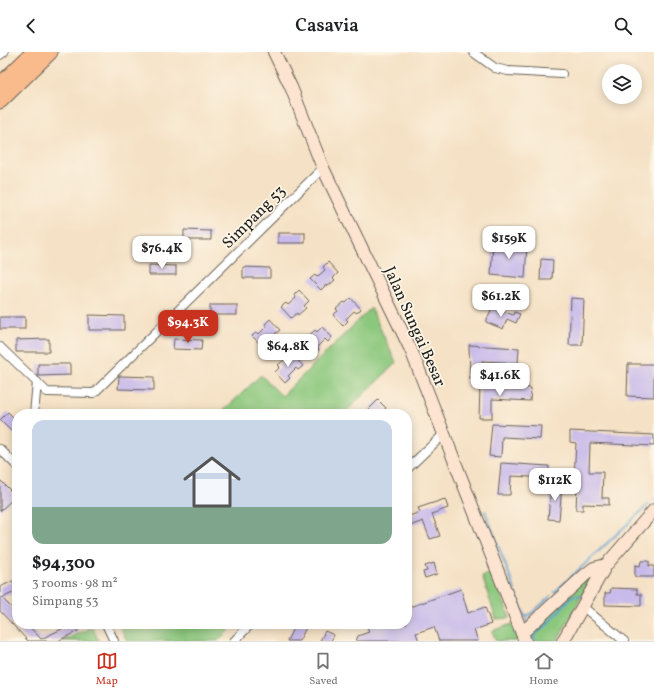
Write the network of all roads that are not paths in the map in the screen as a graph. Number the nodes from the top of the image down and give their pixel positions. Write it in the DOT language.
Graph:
graph roads {
  1 [pos="4,52"];
  2 [pos="34,52"];
  3 [pos="50,52"];
  4 [pos="274,52"];
  5 [pos="473,52"];
  6 [pos="0,55"];
  7 [pos="562,74"];
  8 [pos="0,85"];
  9 [pos="0,101"];
  10 [pos="323,168"];
  11 [pos="0,347"];
  12 [pos="37,382"];
  13 [pos="34,409"];
  14 [pos="445,433"];
  15 [pos="0,449"];
  16 [pos="12,461"];
  17 [pos="412,464"];
  18 [pos="654,511"];
  19 [pos="606,565"];
  20 [pos="582,606"];
  21 [pos="108,629"];
  22 [pos="246,629"];
  23 [pos="523,637"];
  24 [pos="114,641"];
  25 [pos="234,641"];
  26 [pos="563,641"];
  27 [pos="624,641"];
  1 -- 6 [label="street"];
  2 -- 8 [label="highway"];
  3 -- 9 [label="highway"];
  4 -- 10 [label="street, Jalan Sungai Besar"];
  5 -- 7 [label="street"];
  10 -- 12 [label="street, Simpang 53"];
  10 -- 14 [label="street, Jalan Sungai Besar"];
  11 -- 12 [label="street, Simpang 53"];
  12 -- 13 [label="street"];
  14 -- 17 [label="street"];
  14 -- 23 [label="street, Jalan Sungai Besar"];
  15 -- 16 [label="street"];
  18 -- 19 [label="street"];
  19 -- 20 [label="street"];
  19 -- 23 [label="street"];
  20 -- 26 [label="street"];
  20 -- 27 [label="street"];
  21 -- 24 [label="street"];
  22 -- 25 [label="street"];
}
